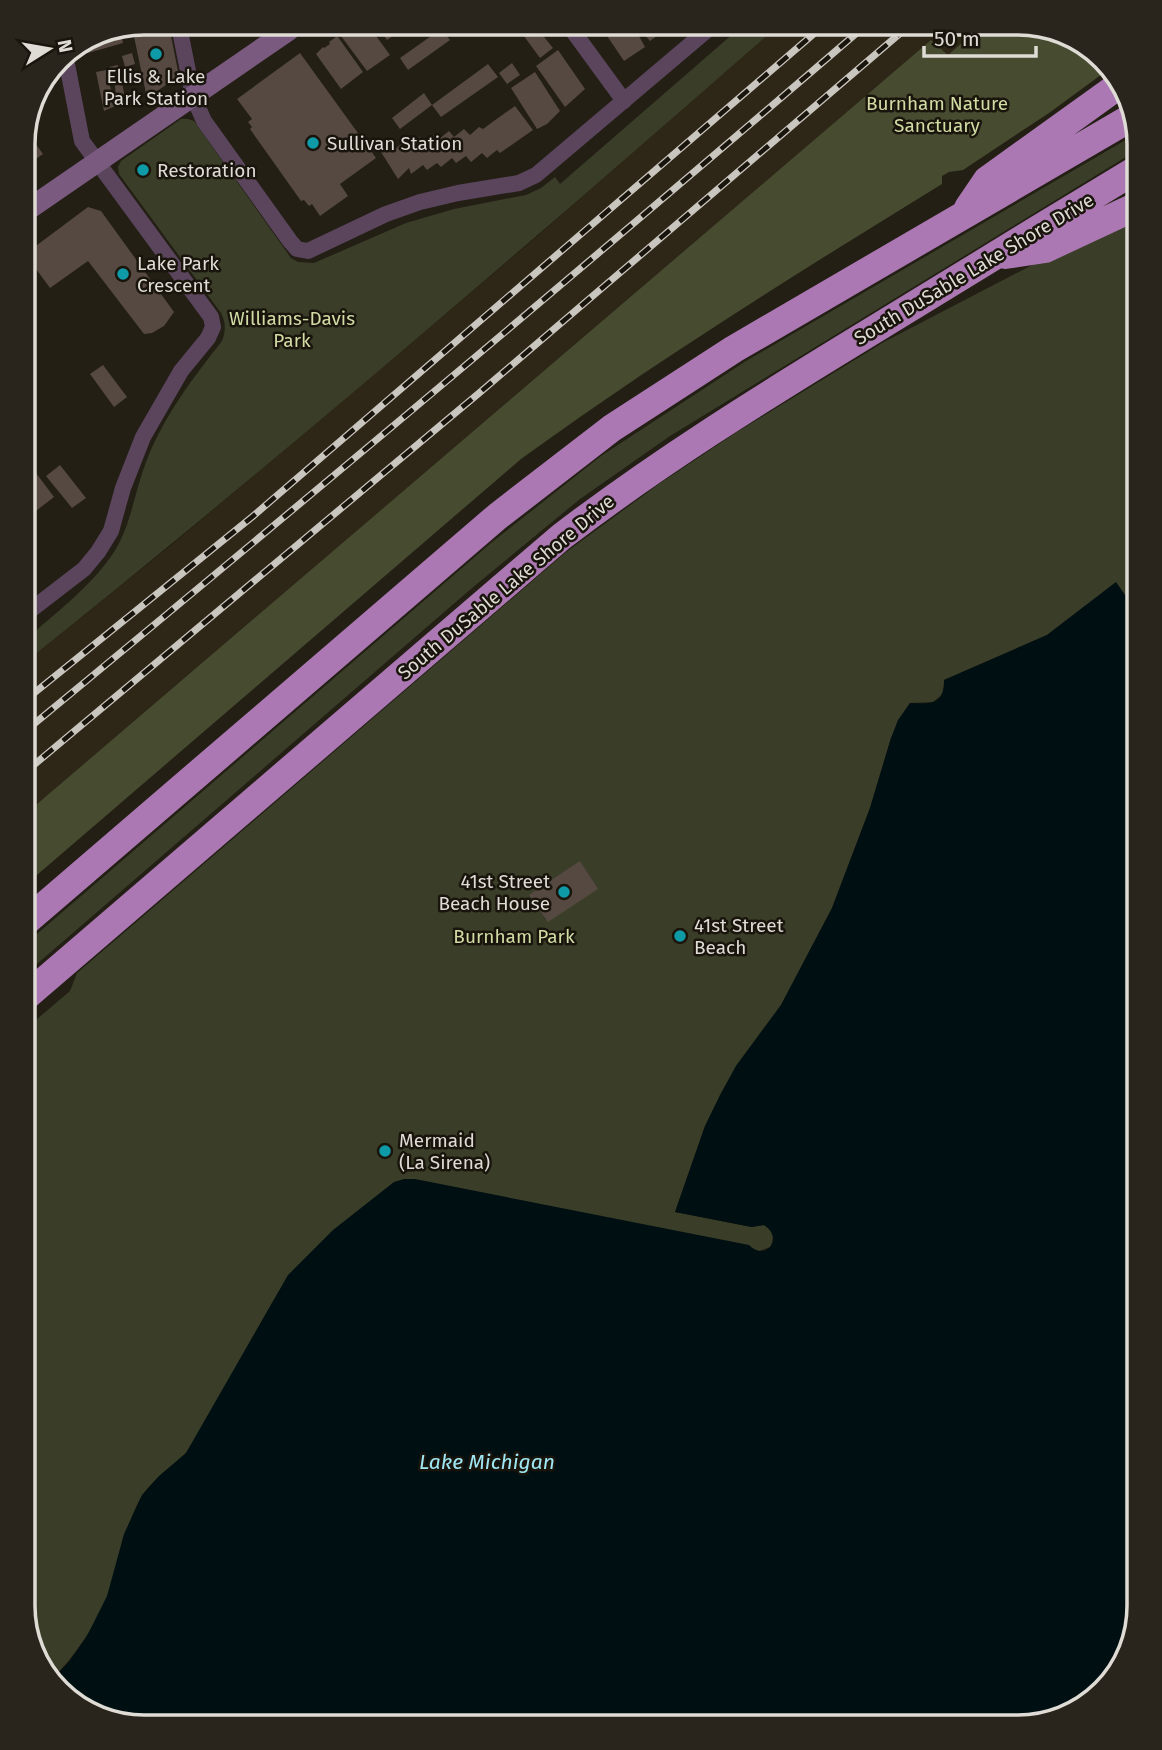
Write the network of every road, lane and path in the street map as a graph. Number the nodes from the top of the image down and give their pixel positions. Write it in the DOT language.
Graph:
graph roads {
  1 [pos="181,35"];
  2 [pos="282,35"];
  3 [pos="576,35"];
  4 [pos="701,35"];
  5 [pos="71,84"];
  6 [pos="1112,90"];
  7 [pos="193,96"];
  8 [pos="624,101"];
  9 [pos="1124,122"];
  10 [pos="97,161"];
  11 [pos="1127,175"];
  12 [pos="35,205"];
  13 [pos="1127,211"];
  14 [pos="962,217"];
  15 [pos="992,258"];
  16 [pos="35,599"];
  17 [pos="35,914"];
  18 [pos="35,989"];
  1 -- 7 [label="street"];
  2 -- 7 [label="street"];
  3 -- 8 [label="street"];
  4 -- 8 [label="street"];
  5 -- 10 [label="street"];
  6 -- 14 [label="highway"];
  7 -- 8 [label="street"];
  7 -- 10 [label="street"];
  9 -- 14 [label="highway"];
  10 -- 12 [label="street"];
  10 -- 16 [label="street"];
  11 -- 15 [label="highway, South DuSable Lake Shore Drive"];
  13 -- 15 [label="highway"];
  14 -- 17 [label="highway"];
  15 -- 18 [label="highway, South DuSable Lake Shore Drive"];
}
